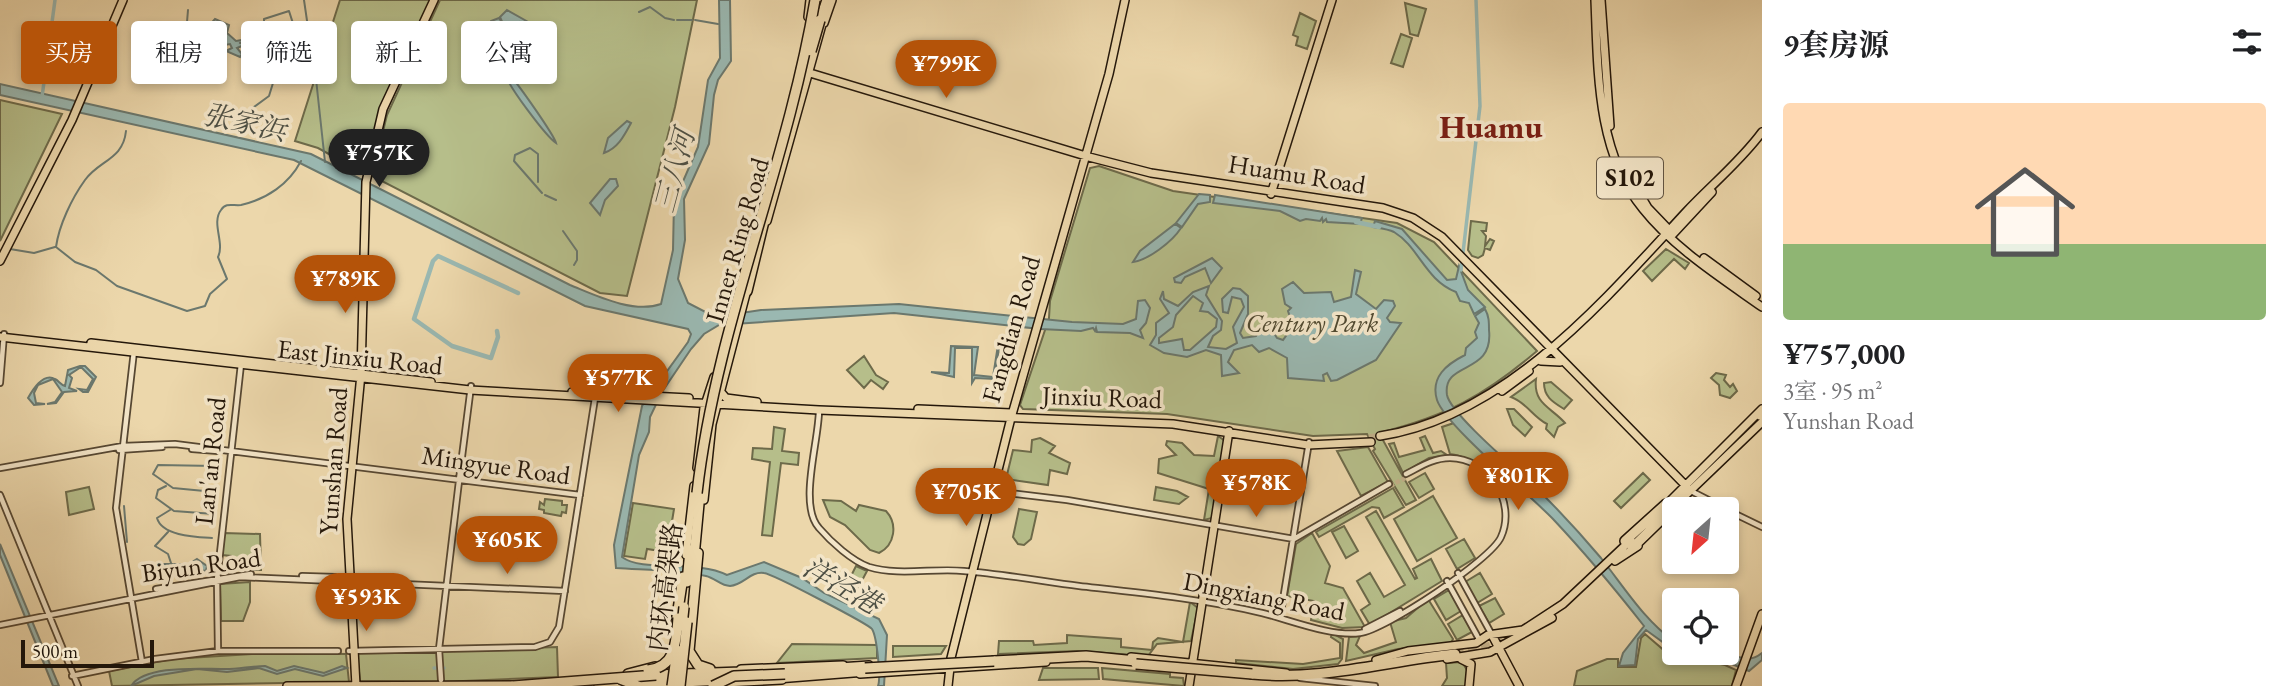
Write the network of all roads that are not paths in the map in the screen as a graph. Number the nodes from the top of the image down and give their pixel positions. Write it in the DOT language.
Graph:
graph roads {
  1 [pos="121,0"];
  2 [pos="432,0"];
  3 [pos="812,0"];
  4 [pos="827,0"];
  5 [pos="1123,0"];
  6 [pos="1331,0"];
  7 [pos="1595,0"];
  8 [pos="1601,0"];
  9 [pos="818,22"];
  10 [pos="804,71"];
  11 [pos="1762,132"];
  12 [pos="1762,138"];
  13 [pos="1084,157"];
  14 [pos="1270,193"];
  15 [pos="764,217"];
  16 [pos="1670,234"];
  17 [pos="4,249"];
  18 [pos="0,261"];
  19 [pos="743,278"];
  20 [pos="747,291"];
  21 [pos="1762,301"];
  22 [pos="1762,307"];
  23 [pos="739,308"];
  24 [pos="733,330"];
  25 [pos="1034,331"];
  26 [pos="2,336"];
  27 [pos="1541,339"];
  28 [pos="1560,341"];
  29 [pos="134,350"];
  30 [pos="1554,352"];
  31 [pos="1540,359"];
  32 [pos="241,363"];
  33 [pos="0,366"];
  34 [pos="360,377"];
  35 [pos="0,383"];
  36 [pos="470,388"];
  37 [pos="594,397"];
  38 [pos="707,398"];
  39 [pos="1012,400"];
  40 [pos="694,401"];
  41 [pos="717,402"];
  42 [pos="820,408"];
  43 [pos="995,412"];
  44 [pos="703,414"];
  45 [pos="1010,415"];
  46 [pos="1759,420"];
  47 [pos="1230,432"];
  48 [pos="1381,438"];
  49 [pos="1370,440"];
  50 [pos="1308,444"];
  51 [pos="123,447"];
  52 [pos="230,451"];
  53 [pos="351,466"];
  54 [pos="0,469"];
  55 [pos="1406,476"];
  56 [pos="459,481"];
  57 [pos="1390,485"];
  58 [pos="1687,489"];
  59 [pos="991,492"];
  60 [pos="699,493"];
  61 [pos="578,495"];
  62 [pos="1676,497"];
  63 [pos="1681,497"];
  64 [pos="1702,497"];
  65 [pos="0,498"];
  66 [pos="1662,508"];
  67 [pos="1662,508"];
  68 [pos="1740,517"];
  69 [pos="1662,518"];
  70 [pos="1662,518"];
  71 [pos="1215,526"];
  72 [pos="1762,529"];
  73 [pos="1293,540"];
  74 [pos="692,553"];
  75 [pos="1614,559"];
  76 [pos="971,571"];
  77 [pos="1458,574"];
  78 [pos="1597,575"];
  79 [pos="217,578"];
  80 [pos="347,580"];
  81 [pos="1447,581"];
  82 [pos="447,585"];
  83 [pos="565,591"];
  84 [pos="129,596"];
  85 [pos="1204,600"];
  86 [pos="685,609"];
  87 [pos="45,613"];
  88 [pos="1762,614"];
  89 [pos="1281,616"];
  90 [pos="678,618"];
  91 [pos="1762,621"];
  92 [pos="0,624"];
  93 [pos="1492,647"];
  94 [pos="1750,647"];
  95 [pos="351,650"];
  96 [pos="218,651"];
  97 [pos="338,651"];
  98 [pos="439,651"];
  99 [pos="1456,654"];
  100 [pos="1026,659"];
  101 [pos="950,660"];
  102 [pos="1120,661"];
  103 [pos="142,662"];
  104 [pos="1046,662"];
  105 [pos="1194,662"];
  106 [pos="1380,662"];
  107 [pos="994,663"];
  108 [pos="1395,664"];
  109 [pos="1472,664"];
  110 [pos="844,666"];
  111 [pos="947,670"];
  112 [pos="868,671"];
  113 [pos="734,672"];
  114 [pos="1192,672"];
  115 [pos="612,673"];
  116 [pos="1252,673"];
  117 [pos="628,674"];
  118 [pos="660,674"];
  119 [pos="791,674"];
  120 [pos="1290,675"];
  121 [pos="73,676"];
  122 [pos="1276,677"];
  123 [pos="589,678"];
  124 [pos="678,682"];
  125 [pos="747,682"];
  126 [pos="441,684"];
  127 [pos="566,684"];
  128 [pos="538,685"];
  129 [pos="697,685"];
  130 [pos="735,685"];
  131 [pos="1345,685"];
  132 [pos="77,686"];
  133 [pos="287,686"];
  134 [pos="304,686"];
  135 [pos="355,686"];
  136 [pos="513,686"];
  137 [pos="599,686"];
  138 [pos="640,686"];
  139 [pos="653,686"];
  140 [pos="713,686"];
  141 [pos="947,686"];
  142 [pos="1191,686"];
  143 [pos="1375,686"];
  144 [pos="1470,686"];
  145 [pos="1514,686"];
  146 [pos="1519,686"];
  147 [pos="1737,686"];
  1 -- 17 [label="main road"];
  2 -- 34 [label="main road, Yunshan Road"];
  3 -- 9 [label="highway, Inner Ring Road, bridge"];
  3 -- 10 [label="main road"];
  4 -- 9 [label="highway"];
  5 -- 13 [label="main road, Fangdian Road"];
  6 -- 14 [label="main road"];
  7 -- 16 [label="main road, S102"];
  8 -- 16 [label="main road, S102"];
  9 -- 10 [label="highway, Inner Ring Road, bridge"];
  9 -- 15 [label="highway, Inner Ring Road, bridge"];
  10 -- 13 [label="main road, Huamu Road"];
  10 -- 15 [label="highway, Inner Ring Road, bridge"];
  10 -- 19 [label="main road"];
  10 -- 20 [label="main road"];
  11 -- 16 [label="main road"];
  12 -- 16 [label="main road"];
  13 -- 14 [label="main road, Huamu Road"];
  13 -- 25 [label="main road, Fangdian Road"];
  14 -- 27 [label="main road, Huamu Road"];
  15 -- 19 [label="highway, bridge"];
  15 -- 20 [label="highway, bridge"];
  15 -- 60 [label="highway, Inner Ring Road, bridge"];
  16 -- 21 [label="main road, S102"];
  16 -- 22 [label="main road, S102"];
  16 -- 28 [label="main road"];
  17 -- 18 [label="main road"];
  19 -- 23 [label="main road"];
  20 -- 23 [label="main road"];
  23 -- 24 [label="main road"];
  24 -- 38 [label="main road"];
  24 -- 41 [label="main road"];
  25 -- 39 [label="main road, Fangdian Road"];
  25 -- 45 [label="main road, Fangdian Road"];
  26 -- 29 [label="main road, East Jinxiu Road"];
  26 -- 33 [label="street"];
  26 -- 35 [label="street"];
  27 -- 28 [label="main road"];
  27 -- 30 [label="main road, Huamu Road"];
  27 -- 31 [label="main road"];
  28 -- 30 [label="main road"];
  28 -- 30 [label="main road"];
  29 -- 32 [label="main road, East Jinxiu Road"];
  29 -- 51 [label="street"];
  30 -- 31 [label="main road"];
  30 -- 31 [label="main road"];
  30 -- 58 [label="main road, Huamu Road"];
  31 -- 48 [label="main road"];
  32 -- 34 [label="main road, East Jinxiu Road"];
  32 -- 52 [label="street, Lan'an Road"];
  34 -- 36 [label="main road, East Jinxiu Road"];
  34 -- 53 [label="main road, Yunshan Road"];
  36 -- 37 [label="main road, East Jinxiu Road"];
  36 -- 56 [label="street"];
  37 -- 40 [label="main road, East Jinxiu Road"];
  37 -- 61 [label="street"];
  38 -- 40 [label="main road, East Jinxiu Road"];
  38 -- 40 [label="main road"];
  38 -- 41 [label="main road, East Jinxiu Road"];
  38 -- 44 [label="main road"];
  39 -- 43 [label="main road"];
  39 -- 45 [label="main road, Fangdian Road"];
  40 -- 44 [label="main road"];
  41 -- 42 [label="main road, Jinxiu Road"];
  41 -- 42 [label="main road, Jinxiu Road"];
  41 -- 74 [label="main road"];
  42 -- 43 [label="main road, Jinxiu Road"];
  42 -- 45 [label="main road, Jinxiu Road"];
  42 -- 76 [label="street, Dingxiang Road"];
  43 -- 45 [label="main road, Jinxiu Road"];
  44 -- 74 [label="main road"];
  45 -- 47 [label="main road, Jinxiu Road"];
  45 -- 59 [label="main road, Fangdian Road"];
  46 -- 58 [label="main road"];
  47 -- 50 [label="main road, Jinxiu Road"];
  47 -- 71 [label="main road"];
  49 -- 50 [label="main road, Jinxiu Road"];
  50 -- 73 [label="street"];
  51 -- 52 [label="street, Mingyue Road"];
  51 -- 54 [label="street, Mingyue Road"];
  51 -- 84 [label="street"];
  52 -- 53 [label="street, Mingyue Road"];
  52 -- 79 [label="street, Lan'an Road"];
  53 -- 56 [label="street, Mingyue Road"];
  53 -- 80 [label="main road, Yunshan Road"];
  55 -- 77 [label="street, Dingxiang Road"];
  56 -- 61 [label="street, Mingyue Road"];
  56 -- 82 [label="street"];
  57 -- 73 [label="street"];
  58 -- 62 [label="main road"];
  58 -- 63 [label="main road"];
  58 -- 64 [label="street"];
  59 -- 71 [label="street"];
  59 -- 76 [label="main road, Fangdian Road"];
  60 -- 74 [label="highway, 内环高架路"];
  60 -- 74 [label="highway, 内环高架路"];
  61 -- 83 [label="street"];
  65 -- 87 [label="street"];
  66 -- 69 [label="highway"];
  67 -- 75 [label="main road"];
  68 -- 72 [label="street"];
  70 -- 75 [label="main road"];
  71 -- 73 [label="street"];
  71 -- 73 [label="street"];
  71 -- 85 [label="main road"];
  73 -- 89 [label="street"];
  74 -- 86 [label="highway, 内环高架路"];
  75 -- 78 [label="main road"];
  76 -- 85 [label="street, Dingxiang Road"];
  76 -- 101 [label="main road, Fangdian Road"];
  77 -- 81 [label="street, Dingxiang Road"];
  77 -- 93 [label="street"];
  78 -- 93 [label="main road"];
  78 -- 93 [label="main road"];
  79 -- 80 [label="street, Biyun Road"];
  79 -- 84 [label="street, Biyun Road"];
  79 -- 96 [label="street, Lan'an Road"];
  80 -- 82 [label="street, Biyun Road"];
  80 -- 95 [label="main road, Yunshan Road"];
  81 -- 89 [label="street, Dingxiang Road"];
  81 -- 93 [label="street"];
  82 -- 83 [label="street, Biyun Road"];
  82 -- 98 [label="street"];
  83 -- 98 [label="street"];
  84 -- 87 [label="street, Biyun Road"];
  84 -- 103 [label="street"];
  85 -- 89 [label="street, Dingxiang Road"];
  85 -- 105 [label="main road"];
  86 -- 90 [label="highway, bridge"];
  86 -- 113 [label="highway"];
  86 -- 124 [label="highway, 内环高架路, bridge"];
  86 -- 124 [label="highway, bridge"];
  87 -- 92 [label="street, Biyun Road"];
  87 -- 121 [label="street"];
  88 -- 94 [label="main road"];
  90 -- 115 [label="highway, bridge"];
  90 -- 117 [label="highway, bridge"];
  91 -- 94 [label="main road"];
  93 -- 99 [label="main road"];
  93 -- 106 [label="main road"];
  93 -- 109 [label="main road"];
  93 -- 145 [label="main road"];
  93 -- 146 [label="main road"];
  94 -- 147 [label="main road"];
  95 -- 98 [label="street"];
  95 -- 135 [label="main road, Yunshan Road"];
  96 -- 97 [label="street"];
  96 -- 103 [label="street"];
  98 -- 126 [label="street"];
  99 -- 106 [label="highway"];
  99 -- 108 [label="main road"];
  99 -- 109 [label="main road"];
  100 -- 101 [label="main road"];
  100 -- 102 [label="highway"];
  100 -- 107 [label="highway"];
  101 -- 110 [label="main road, bridge"];
  101 -- 111 [label="main road, Fangdian Road"];
  102 -- 104 [label="highway"];
  102 -- 105 [label="main road"];
  102 -- 114 [label="main road"];
  102 -- 116 [label="highway, bridge"];
  103 -- 121 [label="street"];
  104 -- 107 [label="highway"];
  104 -- 111 [label="main road"];
  105 -- 114 [label="main road"];
  105 -- 120 [label="main road"];
  106 -- 108 [label="main road"];
  106 -- 120 [label="highway"];
  107 -- 112 [label="highway, bridge"];
  108 -- 131 [label="street"];
  109 -- 144 [label="main road"];
  110 -- 119 [label="highway"];
  111 -- 112 [label="main road"];
  111 -- 141 [label="main road, Fangdian Road"];
  112 -- 119 [label="highway"];
  112 -- 119 [label="highway"];
  113 -- 119 [label="highway"];
  113 -- 124 [label="highway"];
  114 -- 122 [label="main road"];
  114 -- 142 [label="main road"];
  115 -- 123 [label="highway, bridge"];
  115 -- 138 [label="highway, bridge"];
  116 -- 120 [label="highway"];
  116 -- 122 [label="highway"];
  117 -- 118 [label="main road"];
  117 -- 128 [label="main road"];
  118 -- 123 [label="highway, bridge"];
  118 -- 124 [label="highway"];
  119 -- 124 [label="highway"];
  119 -- 125 [label="main road"];
  119 -- 140 [label="highway, bridge"];
  120 -- 122 [label="highway"];
  120 -- 131 [label="street"];
  121 -- 132 [label="street"];
  123 -- 136 [label="highway, bridge"];
  124 -- 129 [label="main road"];
  124 -- 137 [label="highway"];
  124 -- 139 [label="main road"];
  125 -- 129 [label="main road"];
  125 -- 130 [label="main road"];
  126 -- 128 [label="main road"];
  126 -- 135 [label="main road"];
  127 -- 128 [label="highway"];
  127 -- 138 [label="highway, bridge"];
  131 -- 143 [label="street"];
  133 -- 134 [label="main road"];
  134 -- 135 [label="main road"];
}
